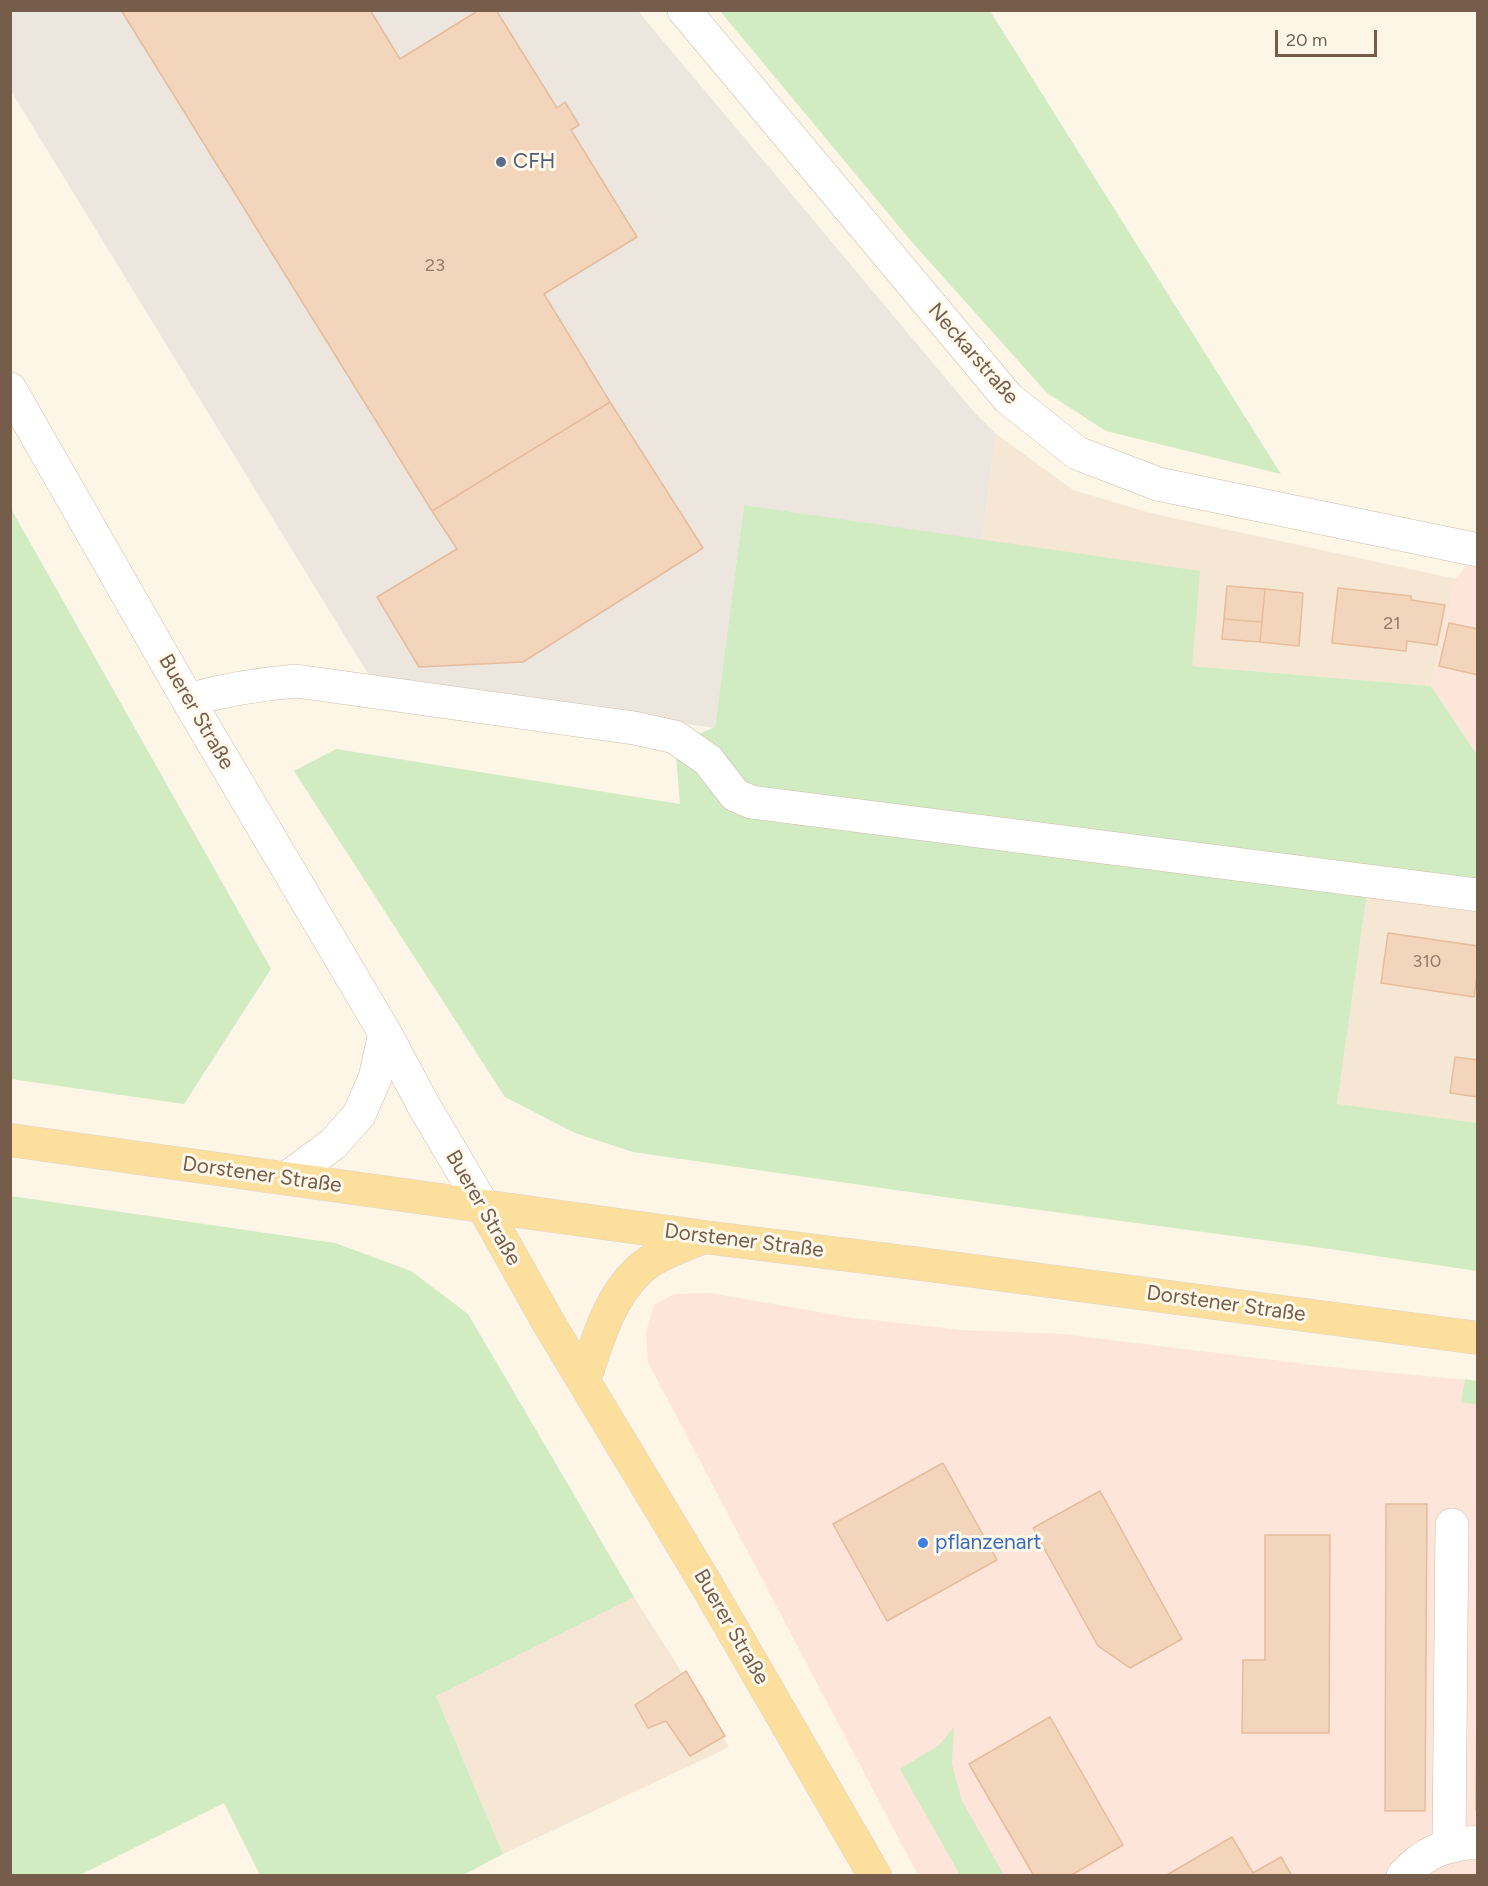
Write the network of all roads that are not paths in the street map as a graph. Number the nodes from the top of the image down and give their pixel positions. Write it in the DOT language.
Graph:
graph roads {
  1 [pos="684,10"];
  2 [pos="10,389"];
  3 [pos="1478,550"];
  4 [pos="188,700"];
  5 [pos="1478,895"];
  6 [pos="385,1034"];
  7 [pos="10,1140"];
  8 [pos="287,1178"];
  9 [pos="483,1206"];
  10 [pos="704,1237"];
  11 [pos="1478,1338"];
  12 [pos="584,1381"];
  13 [pos="1452,1525"];
  14 [pos="1463,1843"];
  15 [pos="875,1875"];
  16 [pos="1403,1875"];
  1 -- 3 [label="street, Neckarstraße"];
  2 -- 4 [label="street, Buerer Straße"];
  4 -- 5 [label="street"];
  4 -- 6 [label="street, Buerer Straße"];
  6 -- 8 [label="street"];
  6 -- 9 [label="street, Buerer Straße"];
  7 -- 8 [label="main road, Dorstener Straße"];
  8 -- 9 [label="main road, Dorstener Straße"];
  9 -- 10 [label="main road, Dorstener Straße"];
  9 -- 12 [label="main road, Buerer Straße"];
  10 -- 11 [label="main road, Dorstener Straße"];
  10 -- 12 [label="main road"];
  12 -- 15 [label="main road, Buerer Straße"];
  13 -- 14 [label="street"];
  14 -- 16 [label="street"];
}
